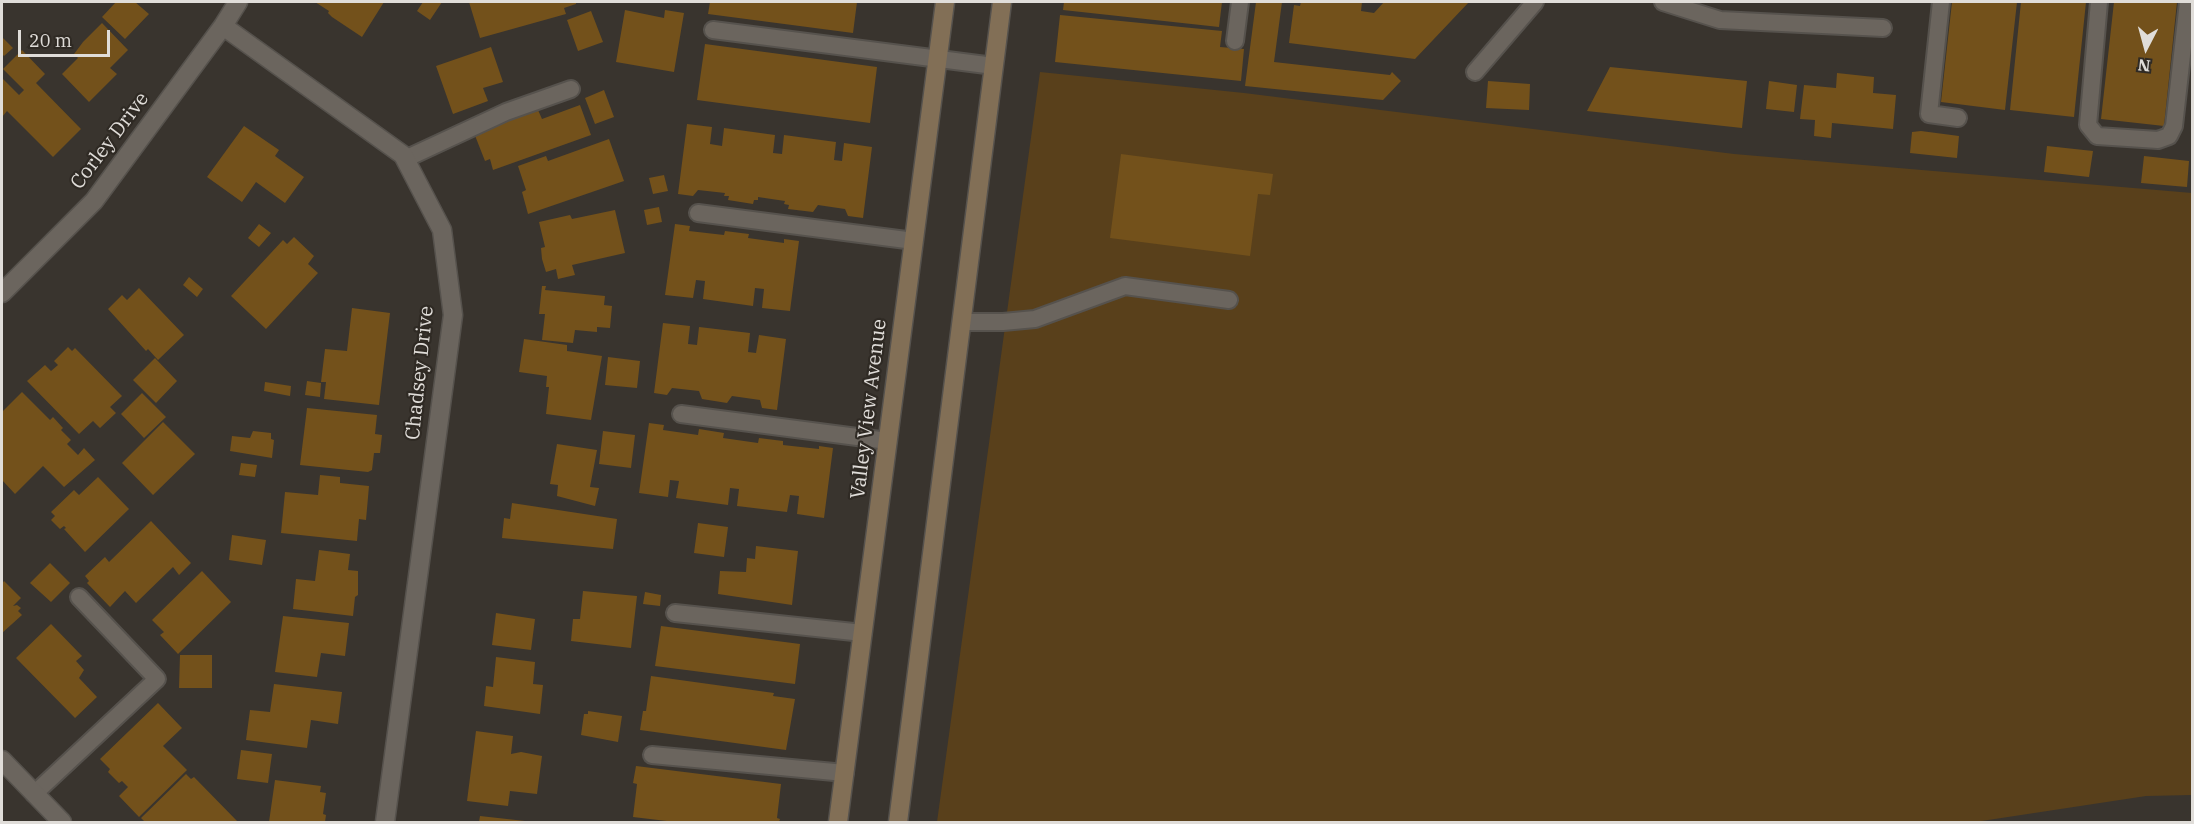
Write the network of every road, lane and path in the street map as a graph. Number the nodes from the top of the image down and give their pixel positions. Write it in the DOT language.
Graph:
graph roads {
  1 [pos="238,2"];
  2 [pos="945,2"];
  3 [pos="1002,2"];
  4 [pos="1240,2"];
  5 [pos="1535,2"];
  6 [pos="1663,2"];
  7 [pos="1941,2"];
  8 [pos="2099,2"];
  9 [pos="2188,2"];
  10 [pos="224,26"];
  11 [pos="1883,28"];
  12 [pos="713,30"];
  13 [pos="1235,41"];
  14 [pos="938,59"];
  15 [pos="994,66"];
  16 [pos="1475,72"];
  17 [pos="570,89"];
  18 [pos="1958,118"];
  19 [pos="405,159"];
  20 [pos="698,213"];
  21 [pos="914,241"];
  22 [pos="2,293"];
  23 [pos="1229,300"];
  24 [pos="962,322"];
  25 [pos="681,414"];
  26 [pos="888,441"];
  27 [pos="79,597"];
  28 [pos="675,613"];
  29 [pos="863,633"];
  30 [pos="652,755"];
  31 [pos="2,760"];
  32 [pos="844,773"];
  33 [pos="34,794"];
  34 [pos="62,822"];
  35 [pos="385,822"];
  36 [pos="838,822"];
  37 [pos="898,822"];
  1 -- 10 [label="street, Corley Drive"];
  2 -- 14 [label="main road, Valley View Avenue"];
  3 -- 15 [label="main road"];
  4 -- 13 [label="lane"];
  5 -- 16 [label="lane"];
  6 -- 11 [label="lane"];
  7 -- 18 [label="lane"];
  8 -- 9 [label="lane"];
  10 -- 19 [label="street, Chadsey Drive"];
  10 -- 22 [label="street, Corley Drive"];
  12 -- 14 [label="lane"];
  14 -- 15 [label="lane"];
  14 -- 21 [label="main road, Valley View Avenue"];
  15 -- 24 [label="main road"];
  17 -- 19 [label="lane"];
  19 -- 35 [label="street, Chadsey Drive"];
  20 -- 21 [label="lane"];
  21 -- 26 [label="main road, Valley View Avenue"];
  23 -- 24 [label="lane"];
  24 -- 37 [label="main road"];
  25 -- 26 [label="lane"];
  26 -- 29 [label="main road, Valley View Avenue"];
  27 -- 33 [label="lane"];
  28 -- 29 [label="lane"];
  29 -- 32 [label="main road, Valley View Avenue"];
  30 -- 32 [label="lane"];
  31 -- 33 [label="street"];
  32 -- 36 [label="main road, Valley View Avenue"];
  33 -- 34 [label="street"];
}
